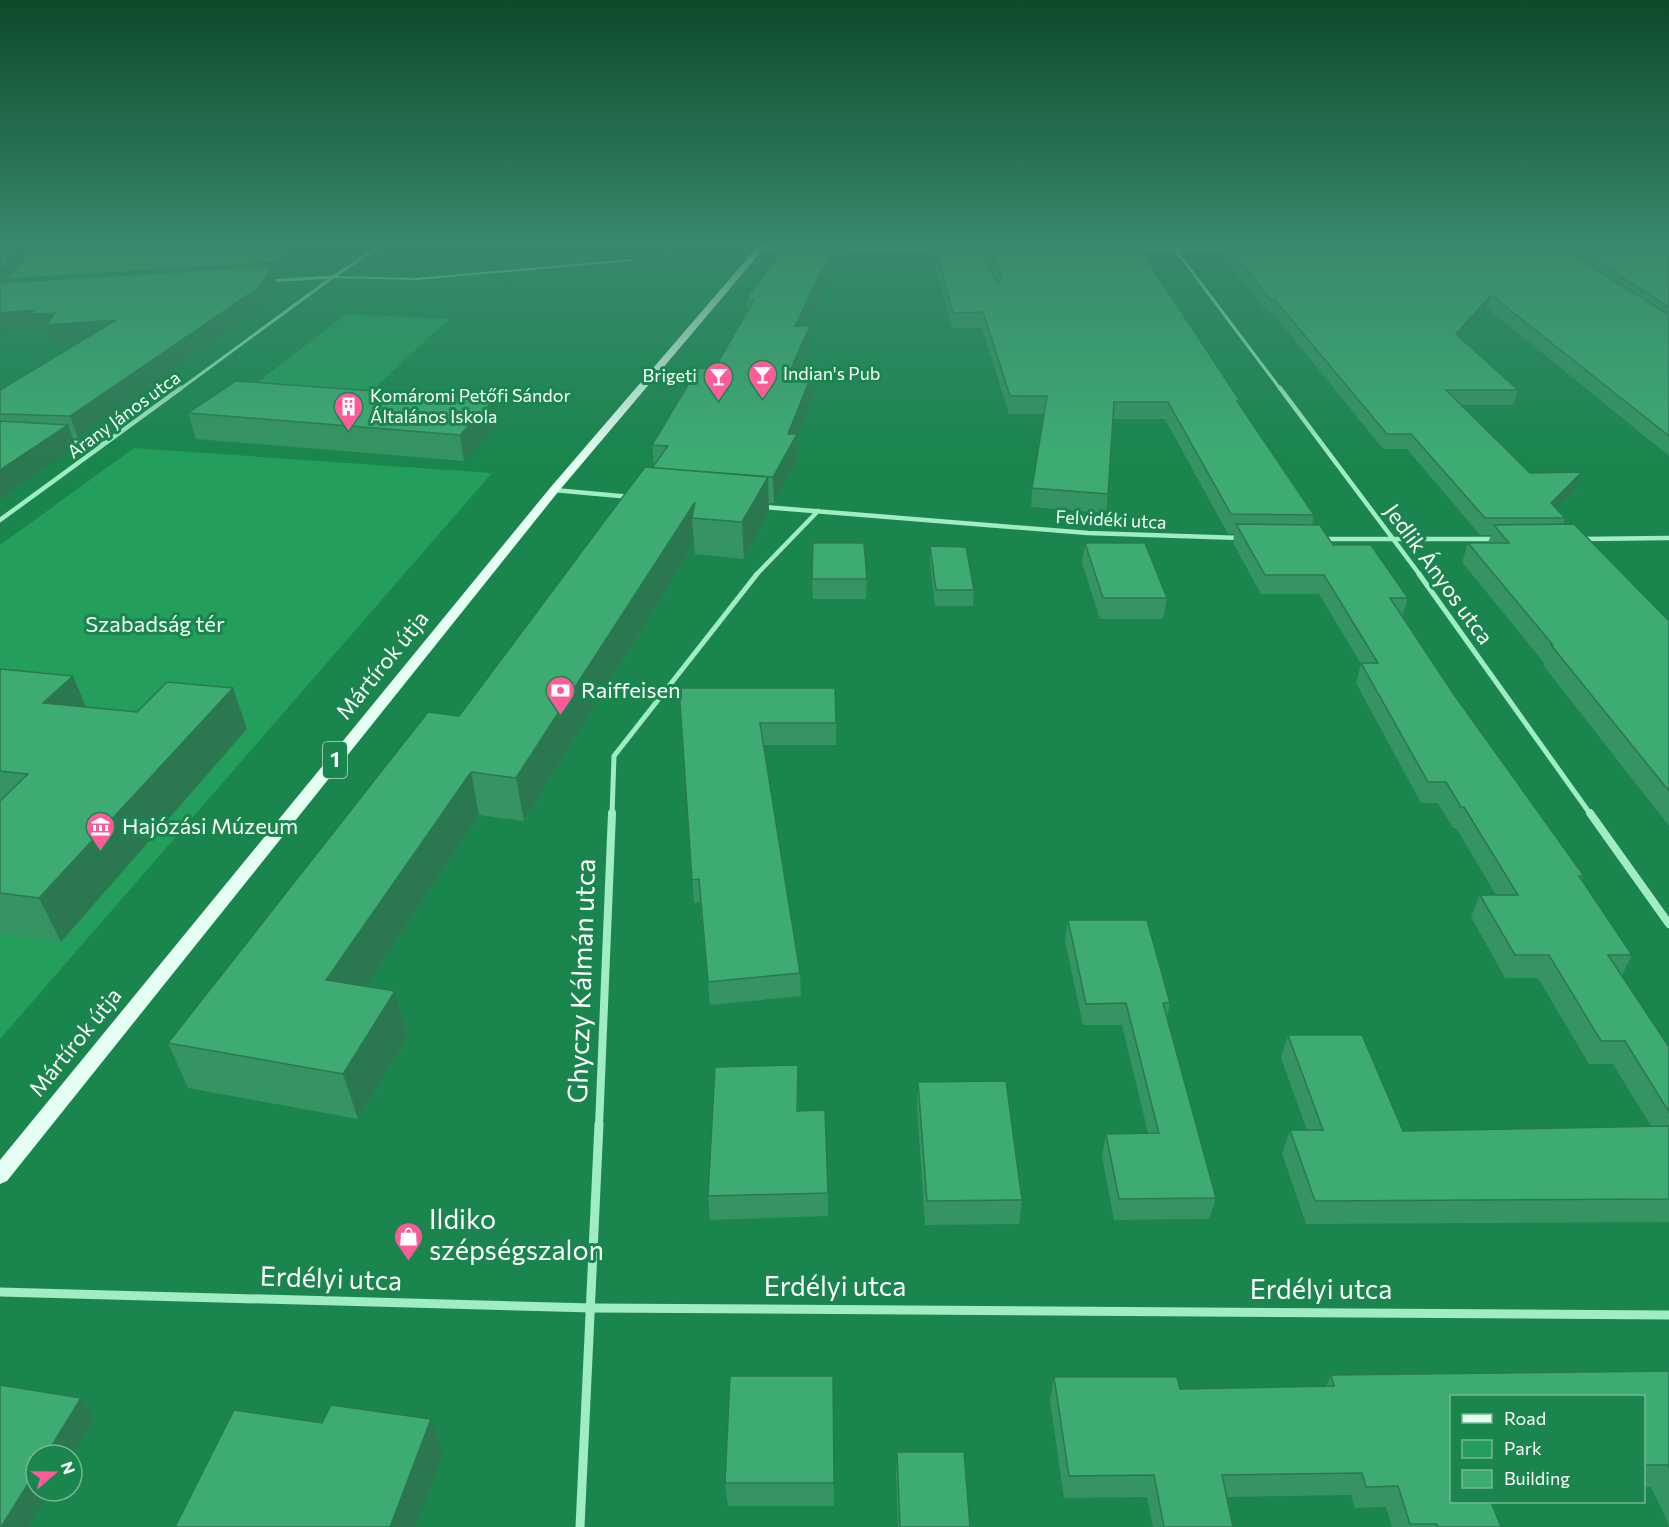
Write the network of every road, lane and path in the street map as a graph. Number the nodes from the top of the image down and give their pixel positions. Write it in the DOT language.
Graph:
graph roads {
  1 [pos="279,317"];
  2 [pos="700,317"];
  3 [pos="1226,317"];
  4 [pos="65,442"];
  5 [pos="108,444"];
  6 [pos="554,490"];
  7 [pos="640,497"];
  8 [pos="759,507"];
  9 [pos="818,511"];
  10 [pos="0,520"];
  11 [pos="1252,538"];
  12 [pos="1669,538"];
  13 [pos="1312,539"];
  14 [pos="1502,539"];
  15 [pos="1574,539"];
  16 [pos="1395,540"];
  17 [pos="1669,924"];
  18 [pos="0,1174"];
  19 [pos="0,1292"];
  20 [pos="592,1308"];
  21 [pos="1669,1315"];
  22 [pos="580,1527"];
  1 -- 5 [label="street, Arany János utca"];
  2 -- 6 [label="main road, Mártírok útja / 1"];
  3 -- 16 [label="street, Jedlik Ányos utca"];
  4 -- 5 [label="lane"];
  5 -- 10 [label="street, Arany János utca"];
  6 -- 7 [label="street"];
  6 -- 18 [label="main road, Mártírok útja / 1"];
  8 -- 9 [label="street, Felvidéki utca"];
  9 -- 11 [label="street, Felvidéki utca"];
  9 -- 20 [label="street, Ghyczy Kálmán utca"];
  12 -- 15 [label="street"];
  13 -- 16 [label="street"];
  14 -- 16 [label="street"];
  16 -- 17 [label="street, Jedlik Ányos utca"];
  19 -- 20 [label="street, Erdélyi utca"];
  20 -- 21 [label="street, Erdélyi utca"];
  20 -- 22 [label="street, Ghyczy Kálmán utca"];
}
